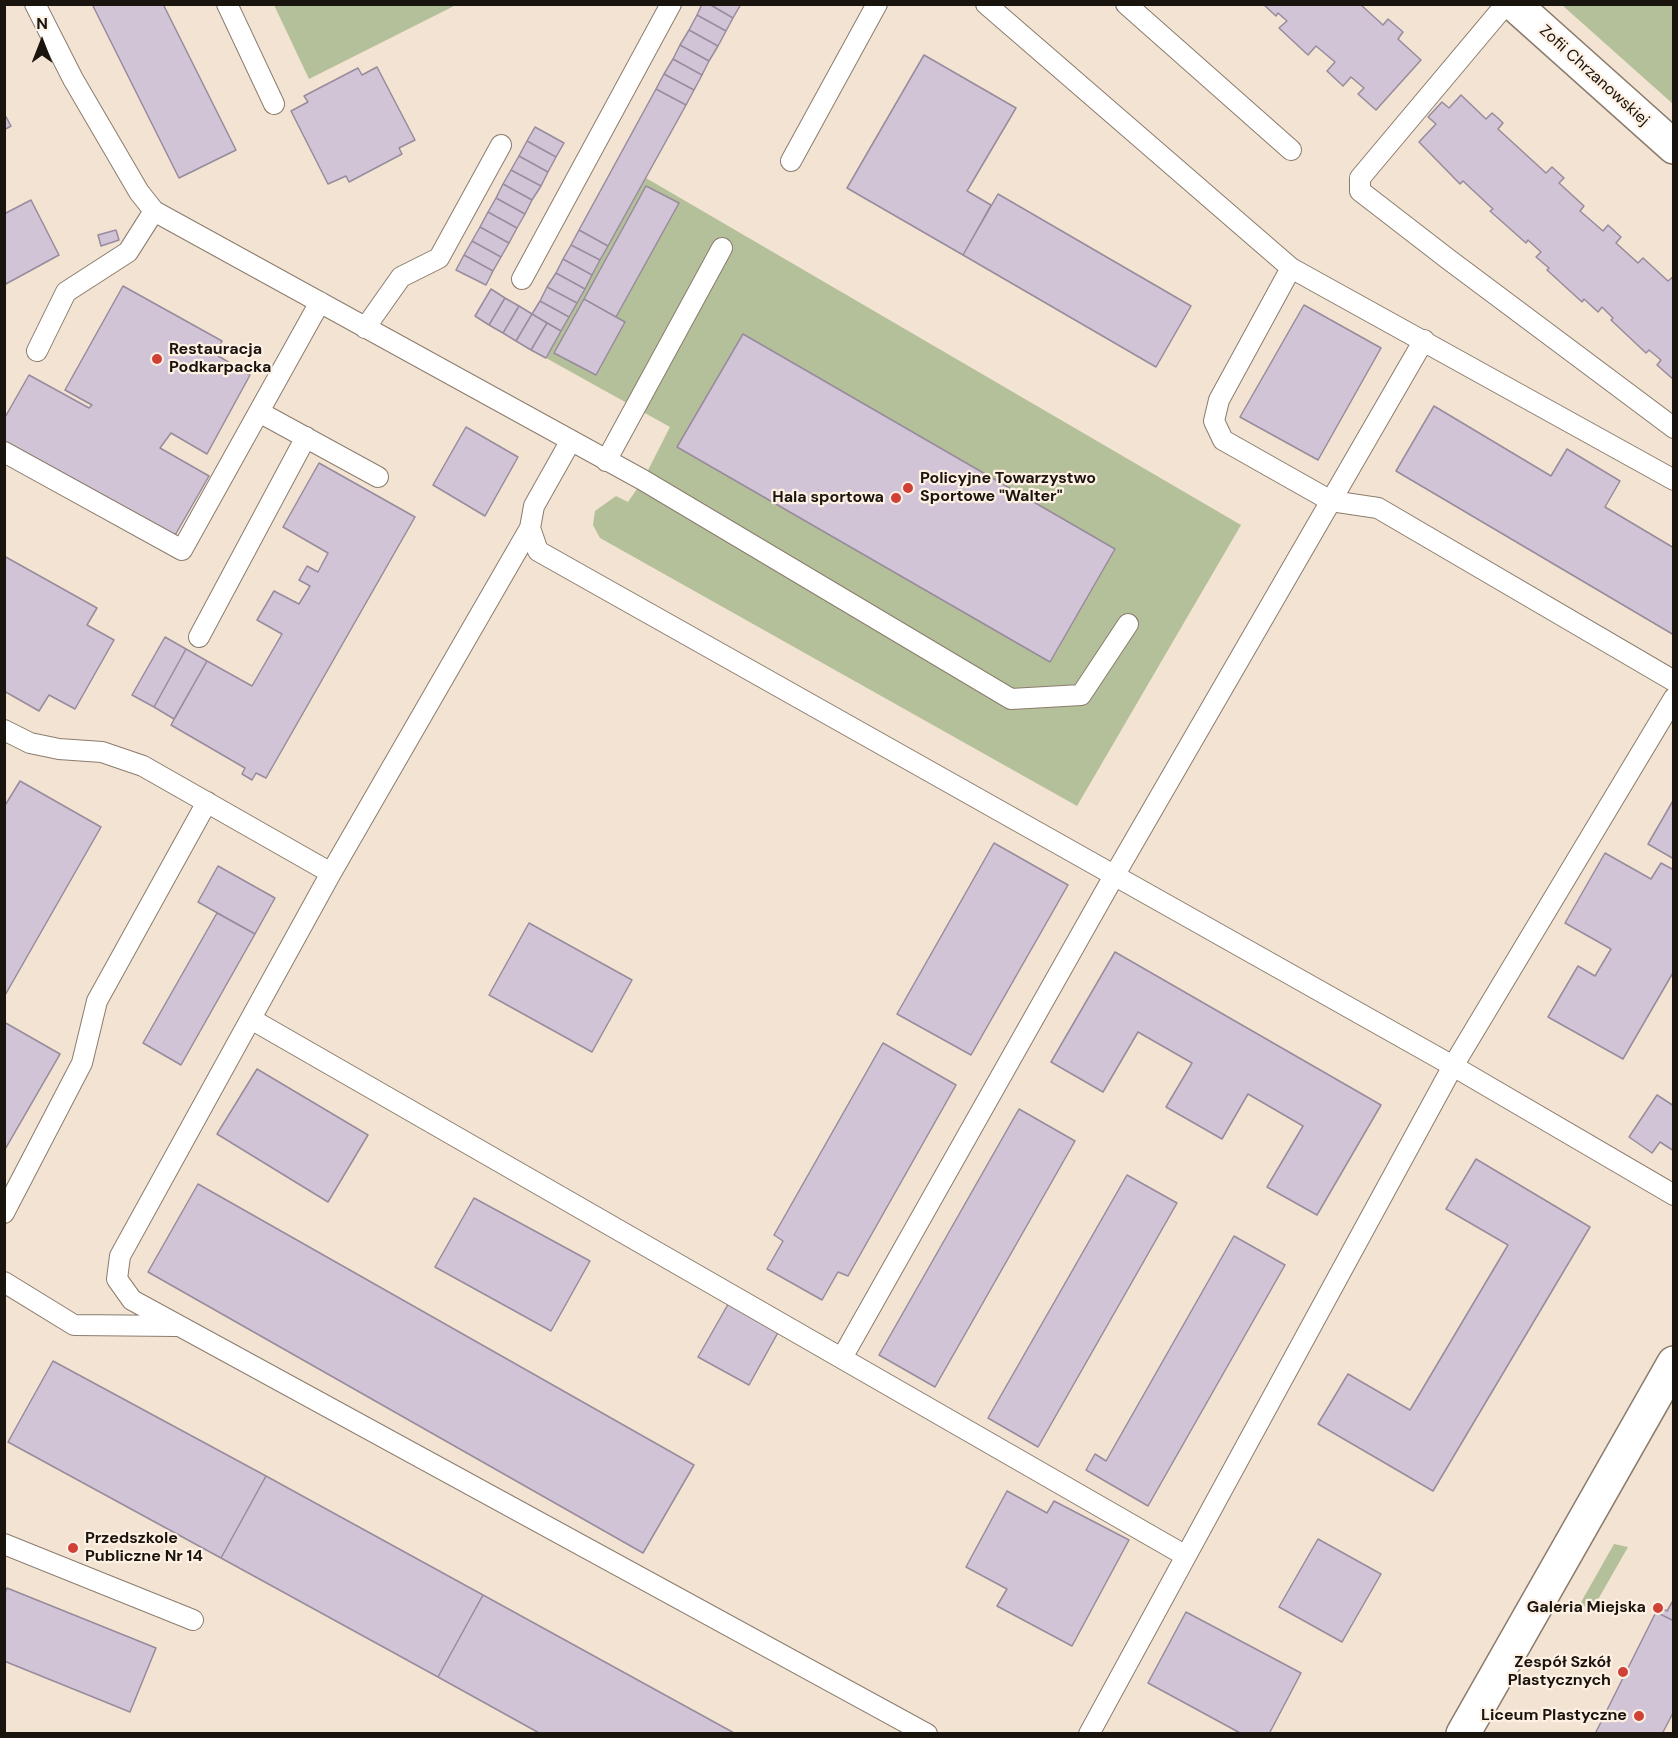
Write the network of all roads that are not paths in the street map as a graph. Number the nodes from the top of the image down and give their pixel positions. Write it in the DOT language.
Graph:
graph roads {
  1 [pos="35,4"];
  2 [pos="227,4"];
  3 [pos="671,4"];
  4 [pos="877,4"];
  5 [pos="986,4"];
  6 [pos="1126,4"];
  7 [pos="1506,4"];
  8 [pos="1514,4"];
  9 [pos="274,104"];
  10 [pos="501,146"];
  11 [pos="1674,147"];
  12 [pos="1291,150"];
  13 [pos="791,161"];
  14 [pos="154,211"];
  15 [pos="722,248"];
  16 [pos="1291,268"];
  17 [pos="522,279"];
  18 [pos="320,303"];
  19 [pos="365,328"];
  20 [pos="1424,340"];
  21 [pos="37,351"];
  22 [pos="259,412"];
  23 [pos="1674,428"];
  24 [pos="306,437"];
  25 [pos="570,442"];
  26 [pos="4,452"];
  27 [pos="606,461"];
  28 [pos="378,477"];
  29 [pos="1674,480"];
  30 [pos="1331,501"];
  31 [pos="530,528"];
  32 [pos="1128,624"];
  33 [pos="199,638"];
  34 [pos="1674,681"];
  35 [pos="1674,699"];
  36 [pos="4,730"];
  37 [pos="207,802"];
  38 [pos="331,873"];
  39 [pos="1114,876"];
  40 [pos="251,1019"];
  41 [pos="1453,1066"];
  42 [pos="1674,1195"];
  43 [pos="4,1213"];
  44 [pos="4,1282"];
  45 [pos="179,1326"];
  46 [pos="843,1356"];
  47 [pos="1674,1363"];
  48 [pos="4,1544"];
  49 [pos="1186,1556"];
  50 [pos="193,1620"];
  51 [pos="927,1734"];
  52 [pos="1089,1734"];
  53 [pos="1462,1734"];
  1 -- 14 [label="lane"];
  2 -- 9 [label="lane"];
  3 -- 17 [label="lane"];
  4 -- 13 [label="lane"];
  5 -- 16 [label="lane"];
  6 -- 12 [label="lane"];
  7 -- 23 [label="lane"];
  8 -- 11 [label="main road, Zofii Chrzanowskiej"];
  10 -- 19 [label="lane"];
  14 -- 18 [label="lane"];
  14 -- 21 [label="lane"];
  15 -- 27 [label="lane"];
  16 -- 20 [label="lane"];
  16 -- 30 [label="lane"];
  18 -- 19 [label="lane"];
  18 -- 22 [label="lane"];
  19 -- 25 [label="lane"];
  20 -- 29 [label="lane"];
  20 -- 30 [label="lane"];
  22 -- 24 [label="lane"];
  22 -- 26 [label="lane"];
  24 -- 28 [label="lane"];
  24 -- 33 [label="lane"];
  25 -- 27 [label="lane"];
  25 -- 31 [label="lane"];
  27 -- 32 [label="lane"];
  30 -- 34 [label="lane"];
  30 -- 39 [label="lane"];
  31 -- 38 [label="lane"];
  31 -- 39 [label="lane"];
  35 -- 41 [label="lane"];
  36 -- 37 [label="lane"];
  37 -- 38 [label="lane"];
  37 -- 43 [label="lane"];
  38 -- 40 [label="lane"];
  39 -- 41 [label="lane"];
  39 -- 46 [label="lane"];
  40 -- 45 [label="lane"];
  40 -- 46 [label="lane"];
  41 -- 42 [label="lane"];
  41 -- 49 [label="lane"];
  44 -- 45 [label="lane"];
  45 -- 51 [label="lane"];
  46 -- 49 [label="lane"];
  47 -- 53 [label="main road"];
  48 -- 50 [label="lane"];
  49 -- 52 [label="lane"];
}
